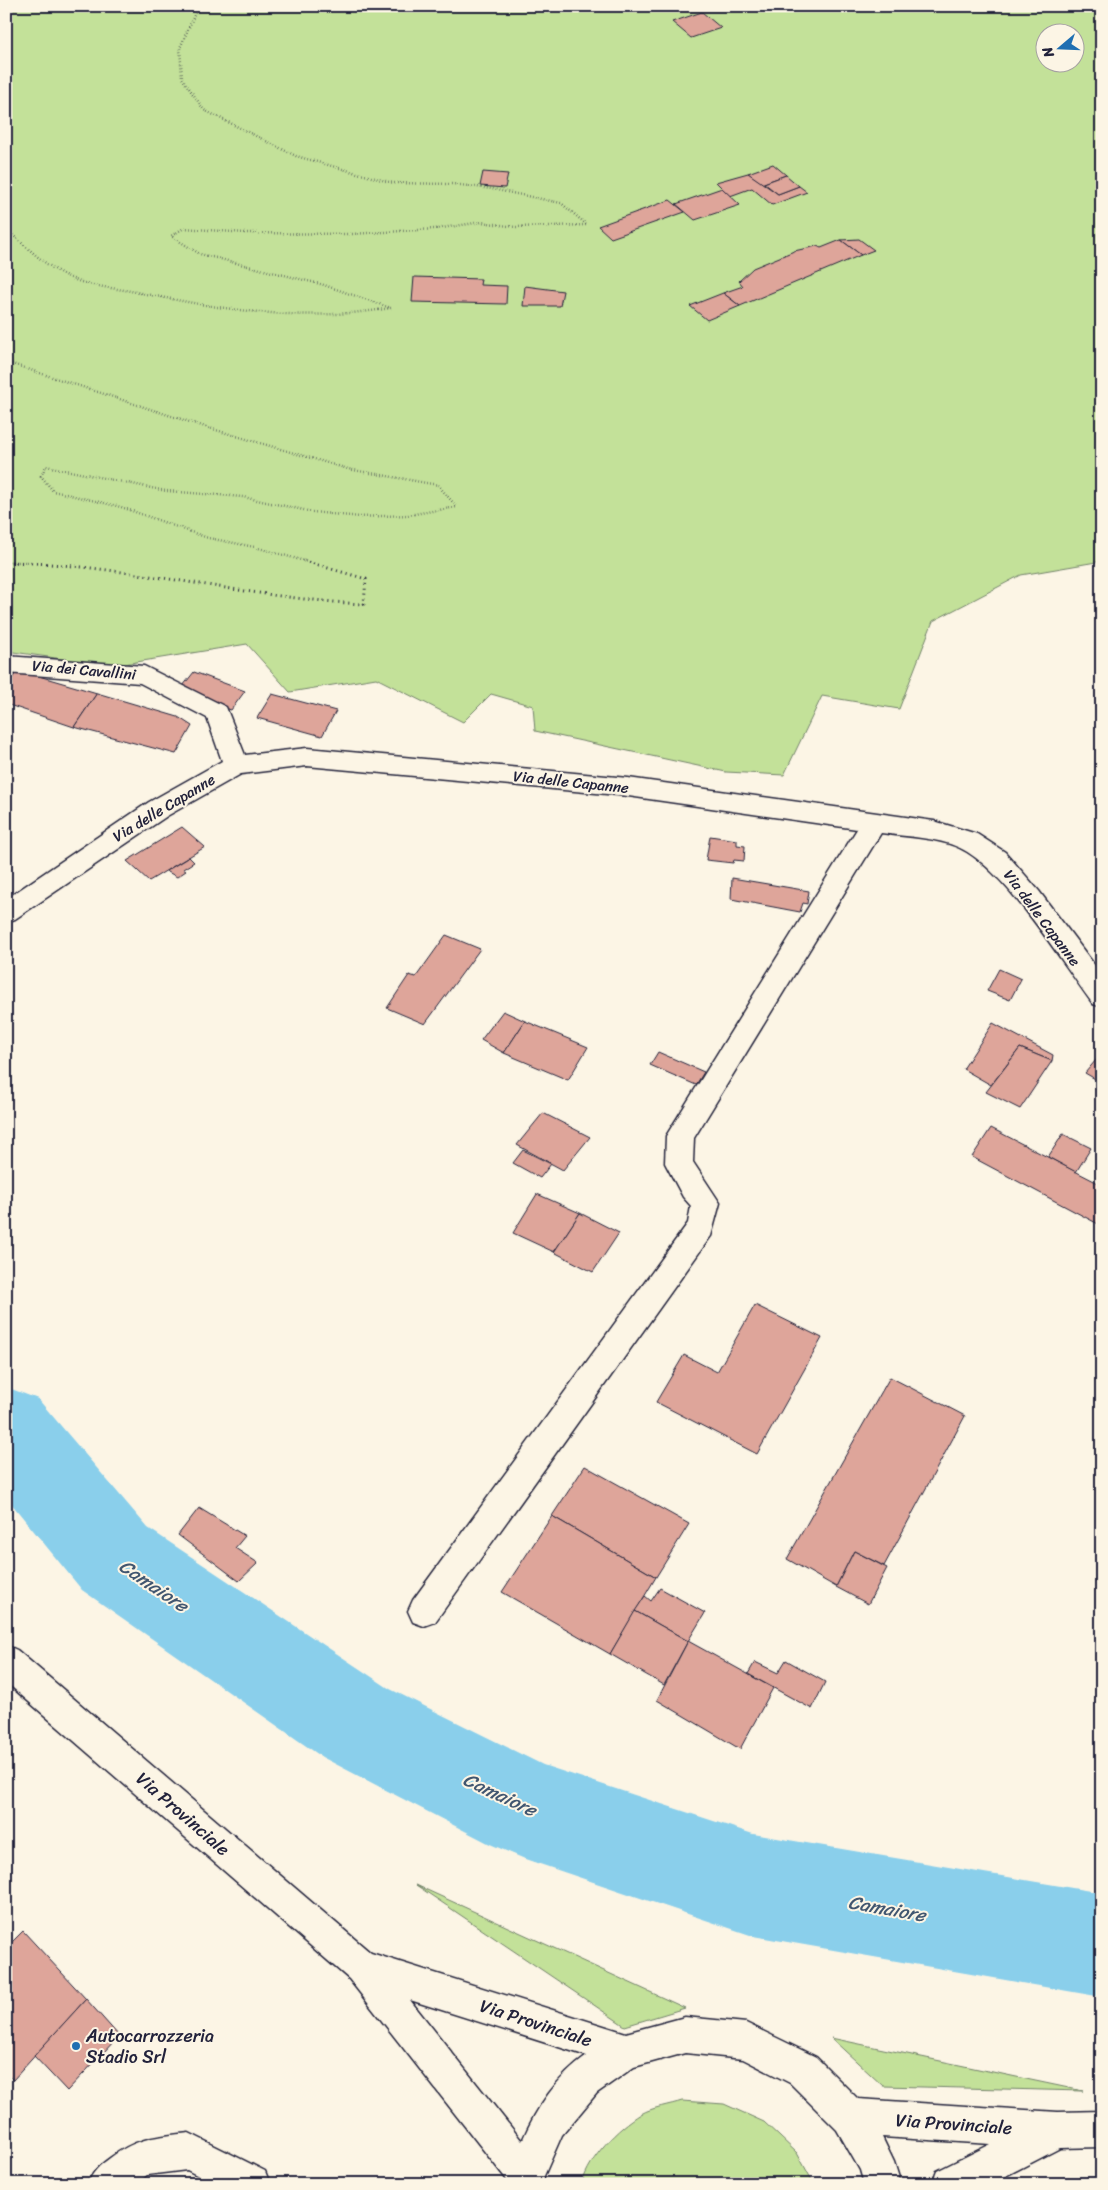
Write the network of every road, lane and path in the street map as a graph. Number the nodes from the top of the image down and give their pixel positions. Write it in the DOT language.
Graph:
graph roads {
  1 [pos="198,6"];
  2 [pos="6,229"];
  3 [pos="6,362"];
  4 [pos="6,562"];
  5 [pos="6,664"];
  6 [pos="236,765"];
  7 [pos="875,822"];
  8 [pos="6,912"];
  9 [pos="1102,996"];
  10 [pos="424,1611"];
  11 [pos="6,1661"];
  12 [pos="361,1967"];
  13 [pos="626,2051"];
  14 [pos="850,2117"];
  15 [pos="1102,2129"];
  16 [pos="1058,2130"];
  17 [pos="526,2179"];
  18 [pos="106,2184"];
  19 [pos="252,2184"];
  20 [pos="883,2184"];
  21 [pos="950,2184"];
  1 -- 2 [label="path"];
  3 -- 4 [label="path"];
  5 -- 6 [label="street, Via dei Cavallini"];
  6 -- 7 [label="street, Via delle Capanne"];
  6 -- 8 [label="street, Via delle Capanne"];
  7 -- 9 [label="street, Via delle Capanne"];
  7 -- 10 [label="street"];
  11 -- 12 [label="street, Via Provinciale"];
  12 -- 13 [label="street, Via Provinciale"];
  12 -- 17 [label="street, Via Provinciale"];
  13 -- 14 [label="street, Via Provinciale"];
  13 -- 17 [label="street, Via Provinciale"];
  14 -- 16 [label="street, Via Provinciale"];
  14 -- 20 [label="street, Via Provinciale"];
  15 -- 16 [label="street, Via Provinciale"];
  16 -- 21 [label="street, Via Provinciale"];
  18 -- 19 [label="street"];
}
